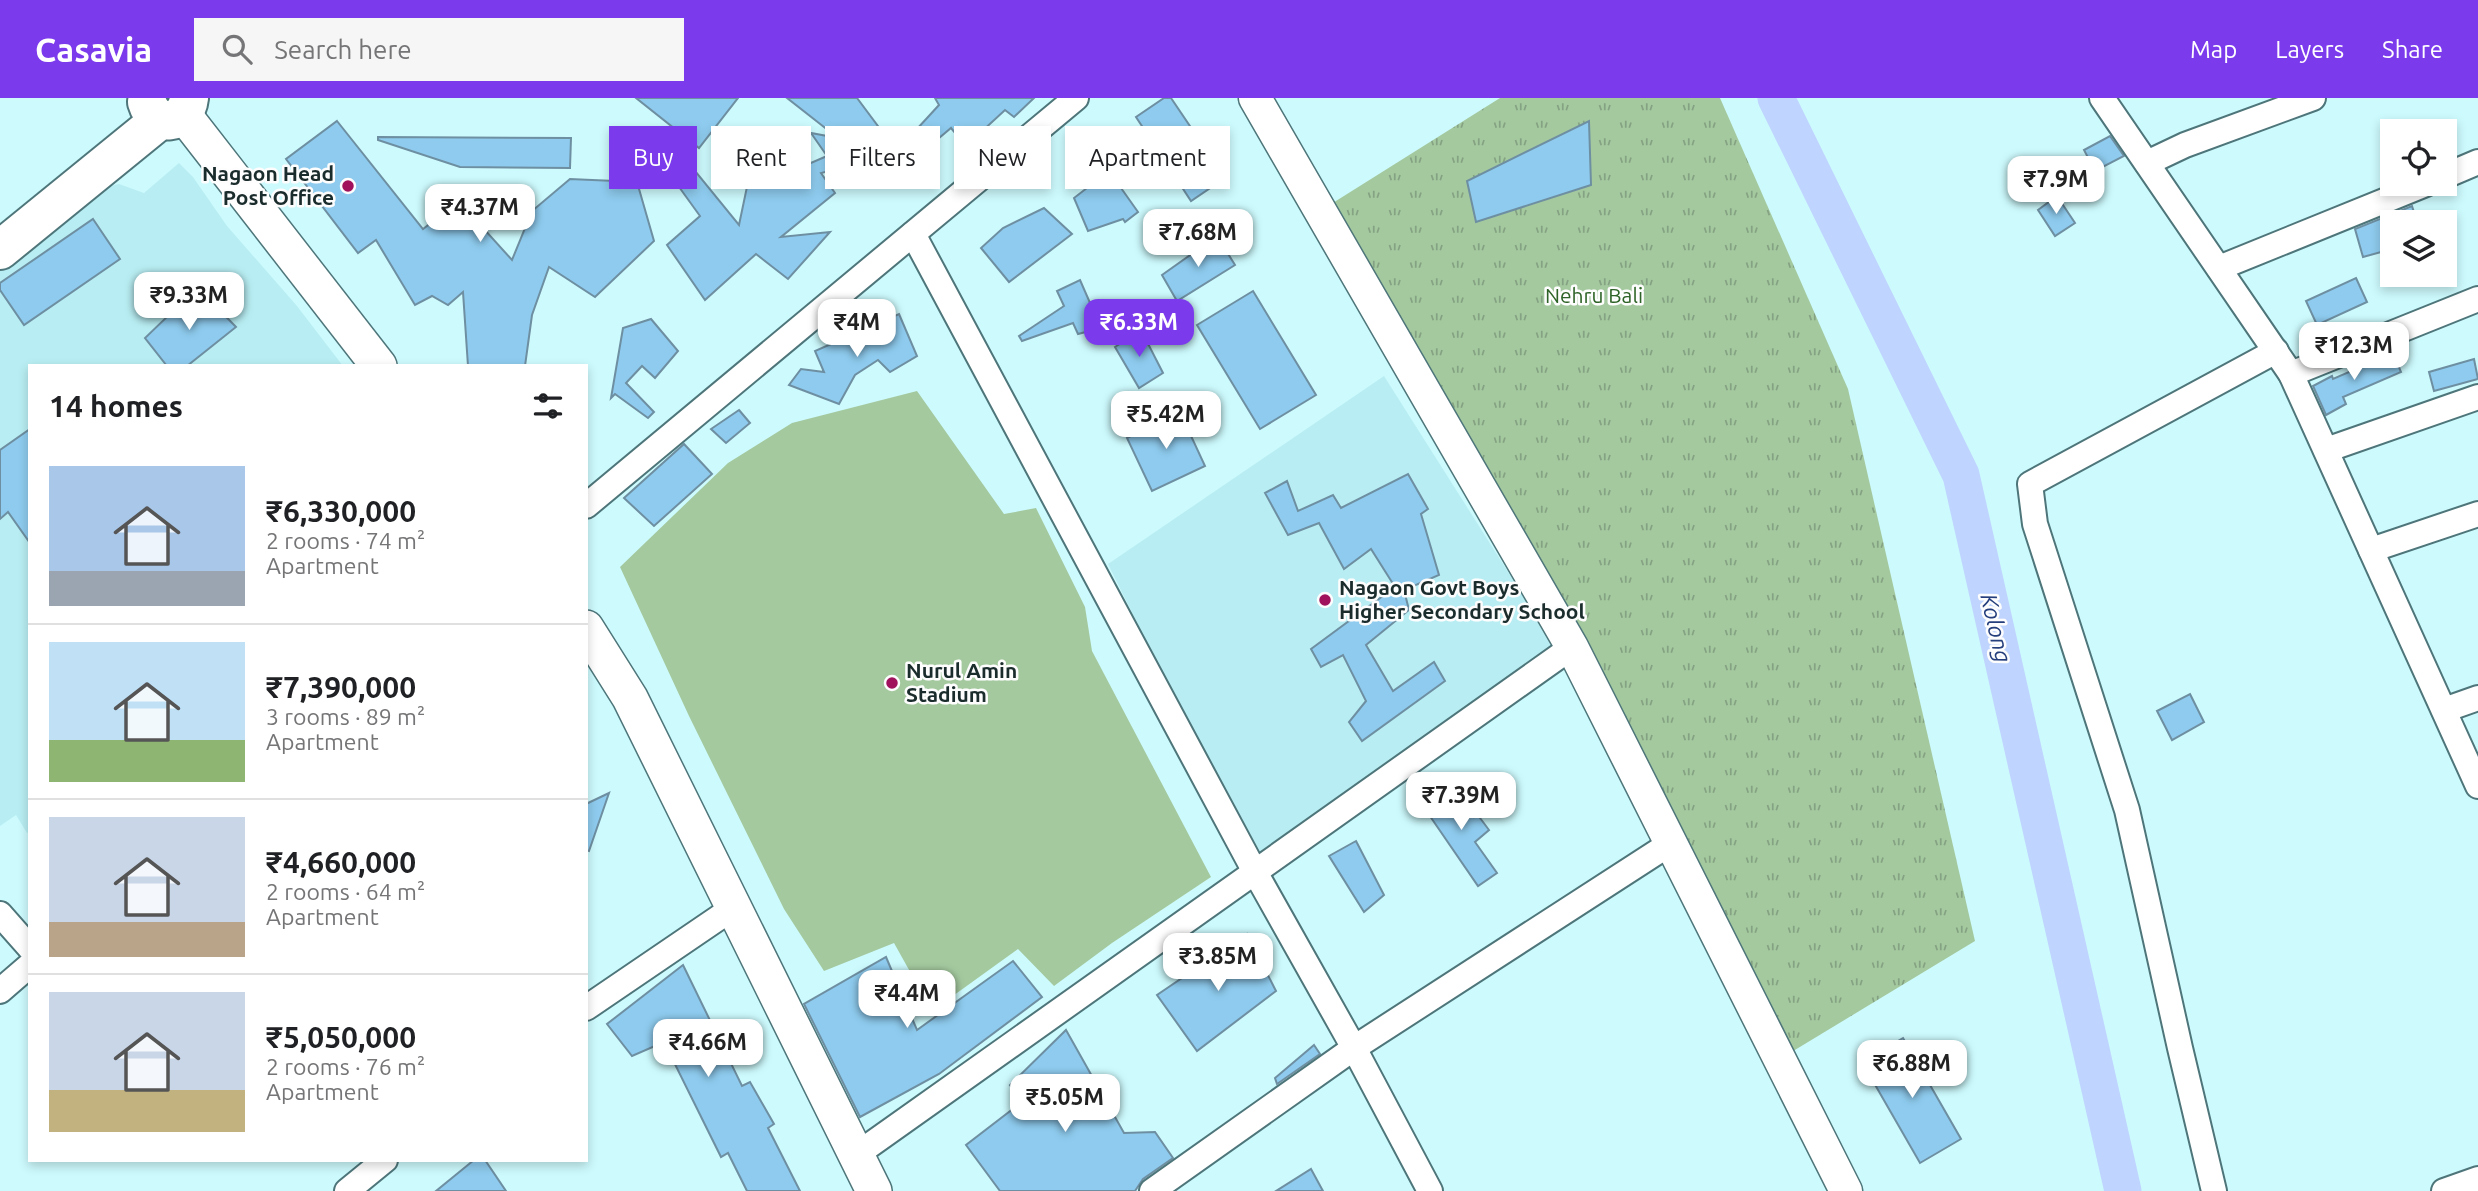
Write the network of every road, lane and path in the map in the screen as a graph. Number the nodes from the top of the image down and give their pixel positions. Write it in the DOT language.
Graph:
graph roads {
  1 [pos="1076,98"];
  2 [pos="1255,98"];
  3 [pos="2102,98"];
  4 [pos="2313,98"];
  5 [pos="170,107"];
  6 [pos="2478,162"];
  7 [pos="2147,163"];
  8 [pos="2457,171"];
  9 [pos="2396,196"];
  10 [pos="913,234"];
  11 [pos="0,250"];
  12 [pos="2219,268"];
  13 [pos="2478,299"];
  14 [pos="2276,351"];
  15 [pos="377,364"];
  16 [pos="2291,374"];
  17 [pos="2478,397"];
  18 [pos="2326,450"];
  19 [pos="588,504"];
  20 [pos="2478,514"];
  21 [pos="2371,550"];
  22 [pos="588,631"];
  23 [pos="1572,647"];
  24 [pos="2478,698"];
  25 [pos="2444,710"];
  26 [pos="2478,786"];
  27 [pos="1671,843"];
  28 [pos="1255,872"];
  29 [pos="733,908"];
  30 [pos="0,914"];
  31 [pos="28,946"];
  32 [pos="28,967"];
  33 [pos="0,991"];
  34 [pos="588,1007"];
  35 [pos="1354,1048"];
  36 [pos="856,1155"];
  37 [pos="382,1162"];
  38 [pos="2478,1179"];
  39 [pos="346,1191"];
  40 [pos="874,1191"];
  41 [pos="1152,1191"];
  42 [pos="1430,1191"];
  43 [pos="1846,1191"];
  44 [pos="2214,1191"];
  45 [pos="2444,1191"];
  1 -- 10 [label="street"];
  2 -- 23 [label="street"];
  3 -- 7 [label="street"];
  4 -- 7 [label="street"];
  5 -- 11 [label="main road"];
  5 -- 15 [label="main road"];
  6 -- 8 [label="street"];
  7 -- 12 [label="street"];
  9 -- 12 [label="street"];
  10 -- 19 [label="street"];
  10 -- 28 [label="street"];
  12 -- 14 [label="street"];
  13 -- 16 [label="street"];
  14 -- 16 [label="street"];
  14 -- 44 [label="street"];
  16 -- 18 [label="street"];
  17 -- 18 [label="street"];
  18 -- 21 [label="street"];
  20 -- 21 [label="street"];
  21 -- 25 [label="street"];
  22 -- 29 [label="main road"];
  23 -- 27 [label="street"];
  23 -- 28 [label="street"];
  24 -- 25 [label="street"];
  25 -- 26 [label="street"];
  27 -- 35 [label="street"];
  27 -- 43 [label="street"];
  28 -- 35 [label="street"];
  28 -- 36 [label="street"];
  29 -- 34 [label="street"];
  29 -- 36 [label="main road"];
  30 -- 31 [label="street"];
  32 -- 33 [label="street"];
  35 -- 41 [label="street"];
  35 -- 42 [label="street"];
  36 -- 40 [label="main road"];
  37 -- 39 [label="street"];
  38 -- 45 [label="street"];
}
